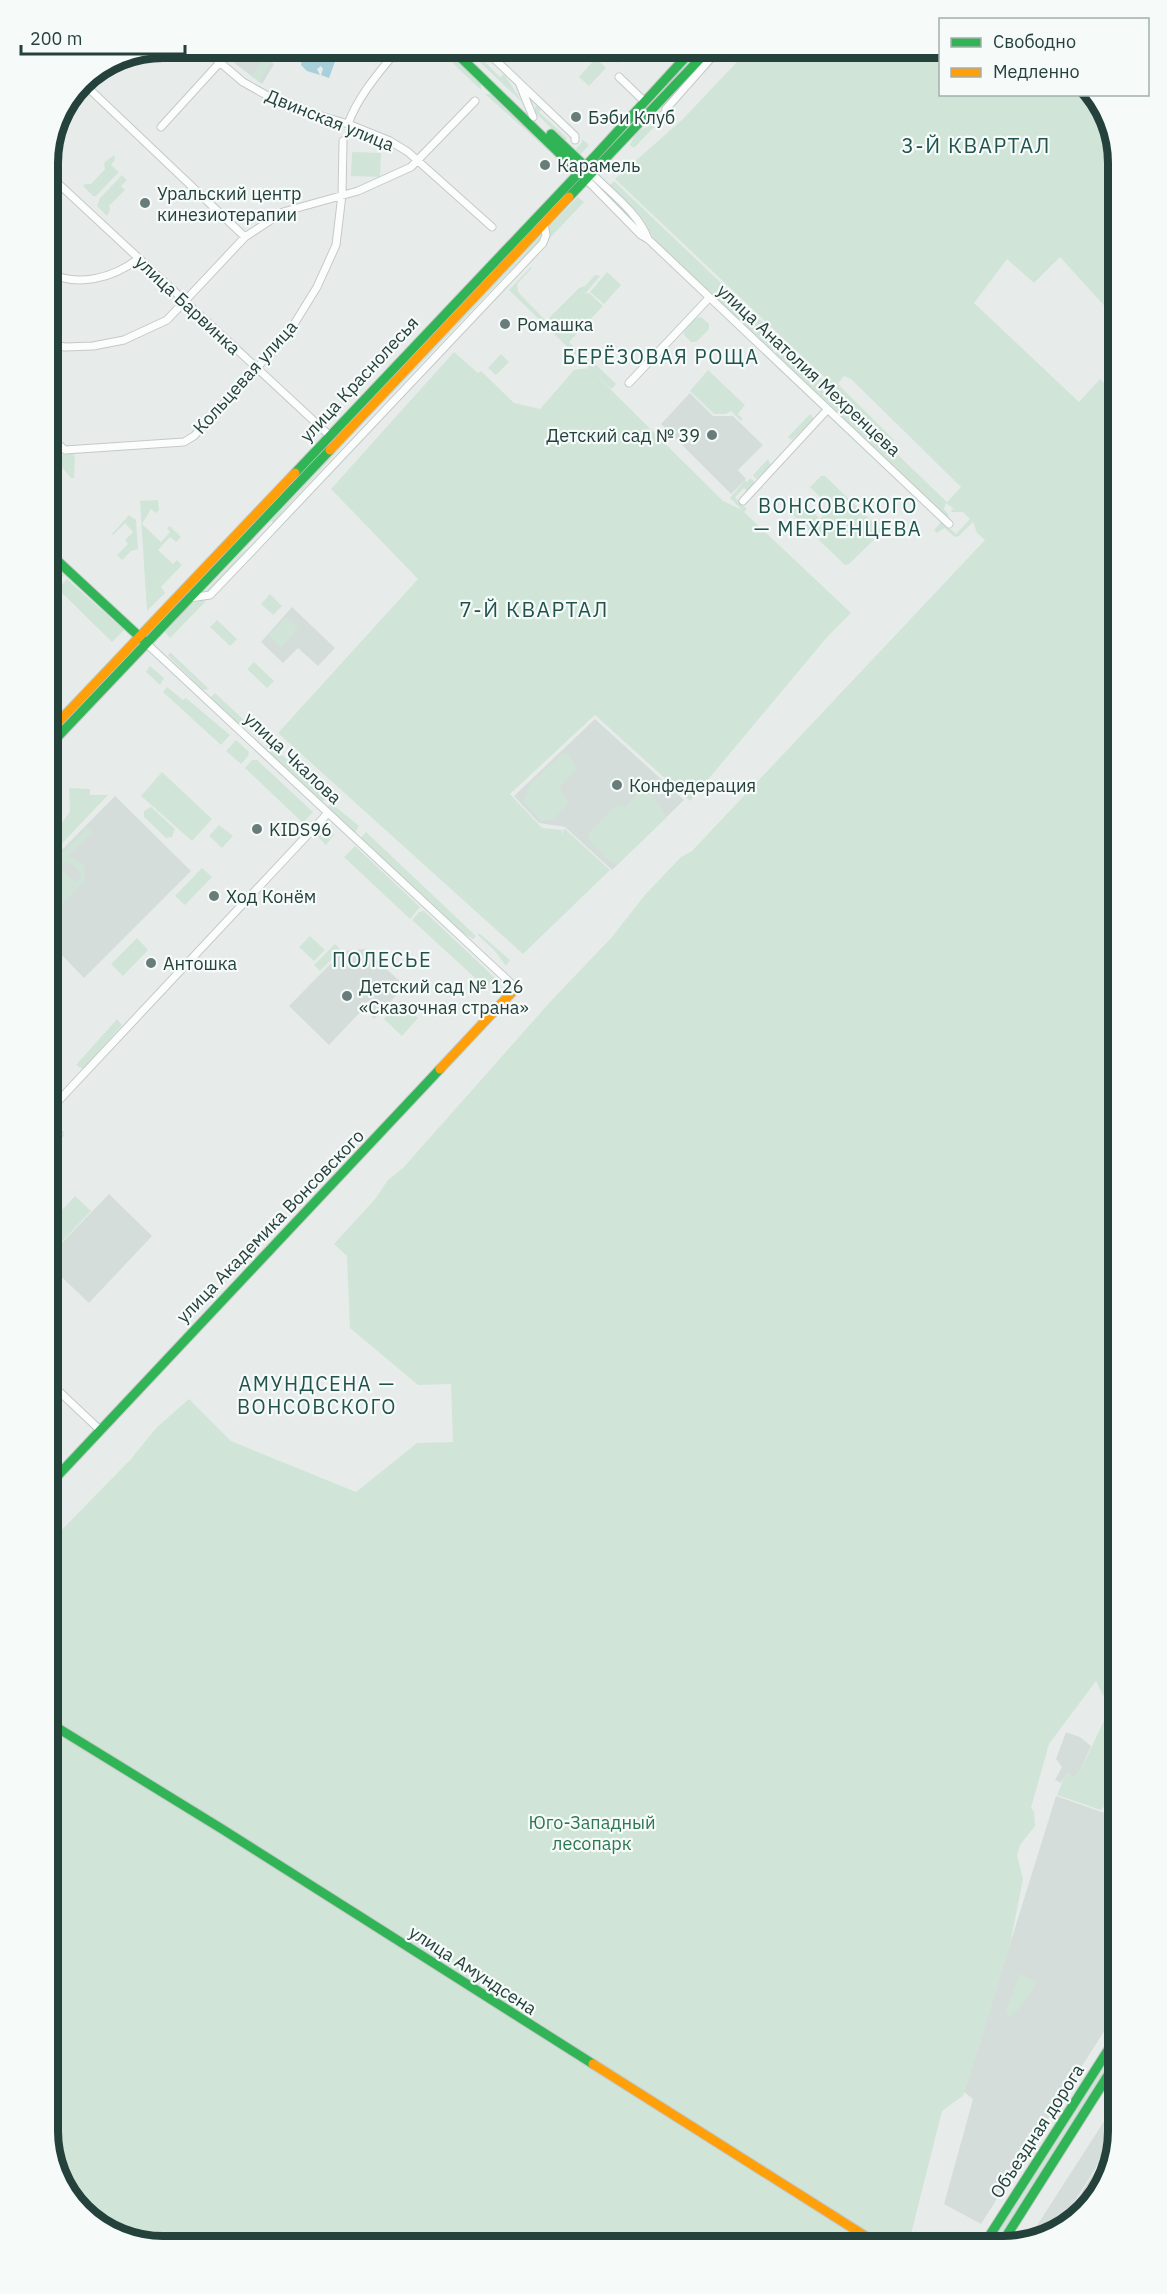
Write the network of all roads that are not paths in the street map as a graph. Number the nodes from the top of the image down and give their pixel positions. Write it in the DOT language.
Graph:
graph roads {
  1 [pos="214,58"];
  2 [pos="224,58"];
  3 [pos="390,58"];
  4 [pos="463,58"];
  5 [pos="471,58"];
  6 [pos="494,58"];
  7 [pos="684,59"];
  8 [pos="700,59"];
  9 [pos="711,59"];
  10 [pos="219,63"];
  11 [pos="619,77"];
  12 [pos="519,82"];
  13 [pos="90,89"];
  14 [pos="475,101"];
  15 [pos="540,102"];
  16 [pos="645,102"];
  17 [pos="531,114"];
  18 [pos="640,122"];
  19 [pos="348,124"];
  20 [pos="161,127"];
  21 [pos="575,140"];
  22 [pos="344,141"];
  23 [pos="416,161"];
  24 [pos="582,169"];
  25 [pos="589,177"];
  26 [pos="59,184"];
  27 [pos="342,195"];
  28 [pos="492,227"];
  29 [pos="245,237"];
  30 [pos="138,259"];
  31 [pos="59,277"];
  32 [pos="709,298"];
  33 [pos="186,302"];
  34 [pos="59,346"];
  35 [pos="256,368"];
  36 [pos="629,384"];
  37 [pos="826,410"];
  38 [pos="329,435"];
  39 [pos="59,445"];
  40 [pos="743,501"];
  41 [pos="949,524"];
  42 [pos="59,562"];
  43 [pos="139,636"];
  44 [pos="147,644"];
  45 [pos="59,722"];
  46 [pos="59,736"];
  47 [pos="328,813"];
  48 [pos="516,988"];
  49 [pos="59,1101"];
  50 [pos="58,1391"];
  51 [pos="100,1430"];
  52 [pos="58,1475"];
  53 [pos="58,1728"];
  54 [pos="1108,2050"];
  55 [pos="1108,2075"];
  56 [pos="1099,2174"];
  57 [pos="1084,2197"];
  58 [pos="865,2236"];
  59 [pos="989,2236"];
  60 [pos="1007,2236"];
  1 -- 10 [label="street, Двинская улица"];
  2 -- 10 [label="street"];
  3 -- 19 [label="street"];
  4 -- 24 [label="street, улица Анатолия Мехренцева"];
  5 -- 17 [label="street, улица Анатолия Мехренцева"];
  6 -- 12 [label="street, улица Анатолия Мехренцева"];
  7 -- 16 [label="street, улица Краснолесья"];
  8 -- 18 [label="street, улица Краснолесья"];
  9 -- 18 [label="street, улица Краснолесья"];
  10 -- 19 [label="street, Двинская улица"];
  10 -- 20 [label="street"];
  11 -- 16 [label="street"];
  12 -- 15 [label="street, улица Анатолия Мехренцева"];
  12 -- 17 [label="street, улица Анатолия Мехренцева"];
  13 -- 29 [label="street"];
  14 -- 23 [label="street"];
  15 -- 17 [label="street"];
  15 -- 21 [label="street, улица Анатолия Мехренцева"];
  16 -- 24 [label="street, улица Краснолесья"];
  17 -- 24 [label="street, улица Анатолия Мехренцева"];
  18 -- 25 [label="street, улица Краснолесья"];
  19 -- 23 [label="street, Двинская улица"];
  22 -- 27 [label="street, Кольцевая улица"];
  23 -- 27 [label="street"];
  23 -- 28 [label="street, Двинская улица"];
  24 -- 25 [label="street, улица Анатолия Мехренцева"];
  24 -- 38 [label="street, улица Краснолесья"];
  25 -- 32 [label="street, улица Анатолия Мехренцева"];
  25 -- 44 [label="street, улица Краснолесья"];
  26 -- 30 [label="street, улица Барвинка"];
  27 -- 29 [label="street"];
  27 -- 35 [label="street, Кольцевая улица"];
  29 -- 33 [label="street"];
  30 -- 31 [label="street"];
  30 -- 33 [label="street, улица Барвинка"];
  32 -- 36 [label="street"];
  32 -- 37 [label="street, улица Анатолия Мехренцева"];
  33 -- 34 [label="street"];
  33 -- 35 [label="street, улица Барвинка"];
  35 -- 38 [label="street, улица Барвинка"];
  35 -- 39 [label="street, Кольцевая улица"];
  37 -- 40 [label="street"];
  37 -- 41 [label="street, улица Анатолия Мехренцева"];
  38 -- 43 [label="street, улица Краснолесья"];
  42 -- 43 [label="street, улица Чкалова"];
  43 -- 44 [label="street, улица Чкалова"];
  43 -- 45 [label="street, улица Краснолесья"];
  44 -- 46 [label="street, улица Краснолесья"];
  44 -- 47 [label="street, улица Чкалова"];
  47 -- 48 [label="street, улица Чкалова"];
  47 -- 49 [label="street"];
  48 -- 51 [label="street, улица Академика Вонсовского"];
  50 -- 51 [label="street"];
  51 -- 52 [label="street, улица Академика Вонсовского"];
  53 -- 58 [label="street, улица Амундсена"];
  54 -- 59 [label="street, Объездная дорога"];
  55 -- 60 [label="street, Объездная дорога"];
  56 -- 57 [label="street"];
}
